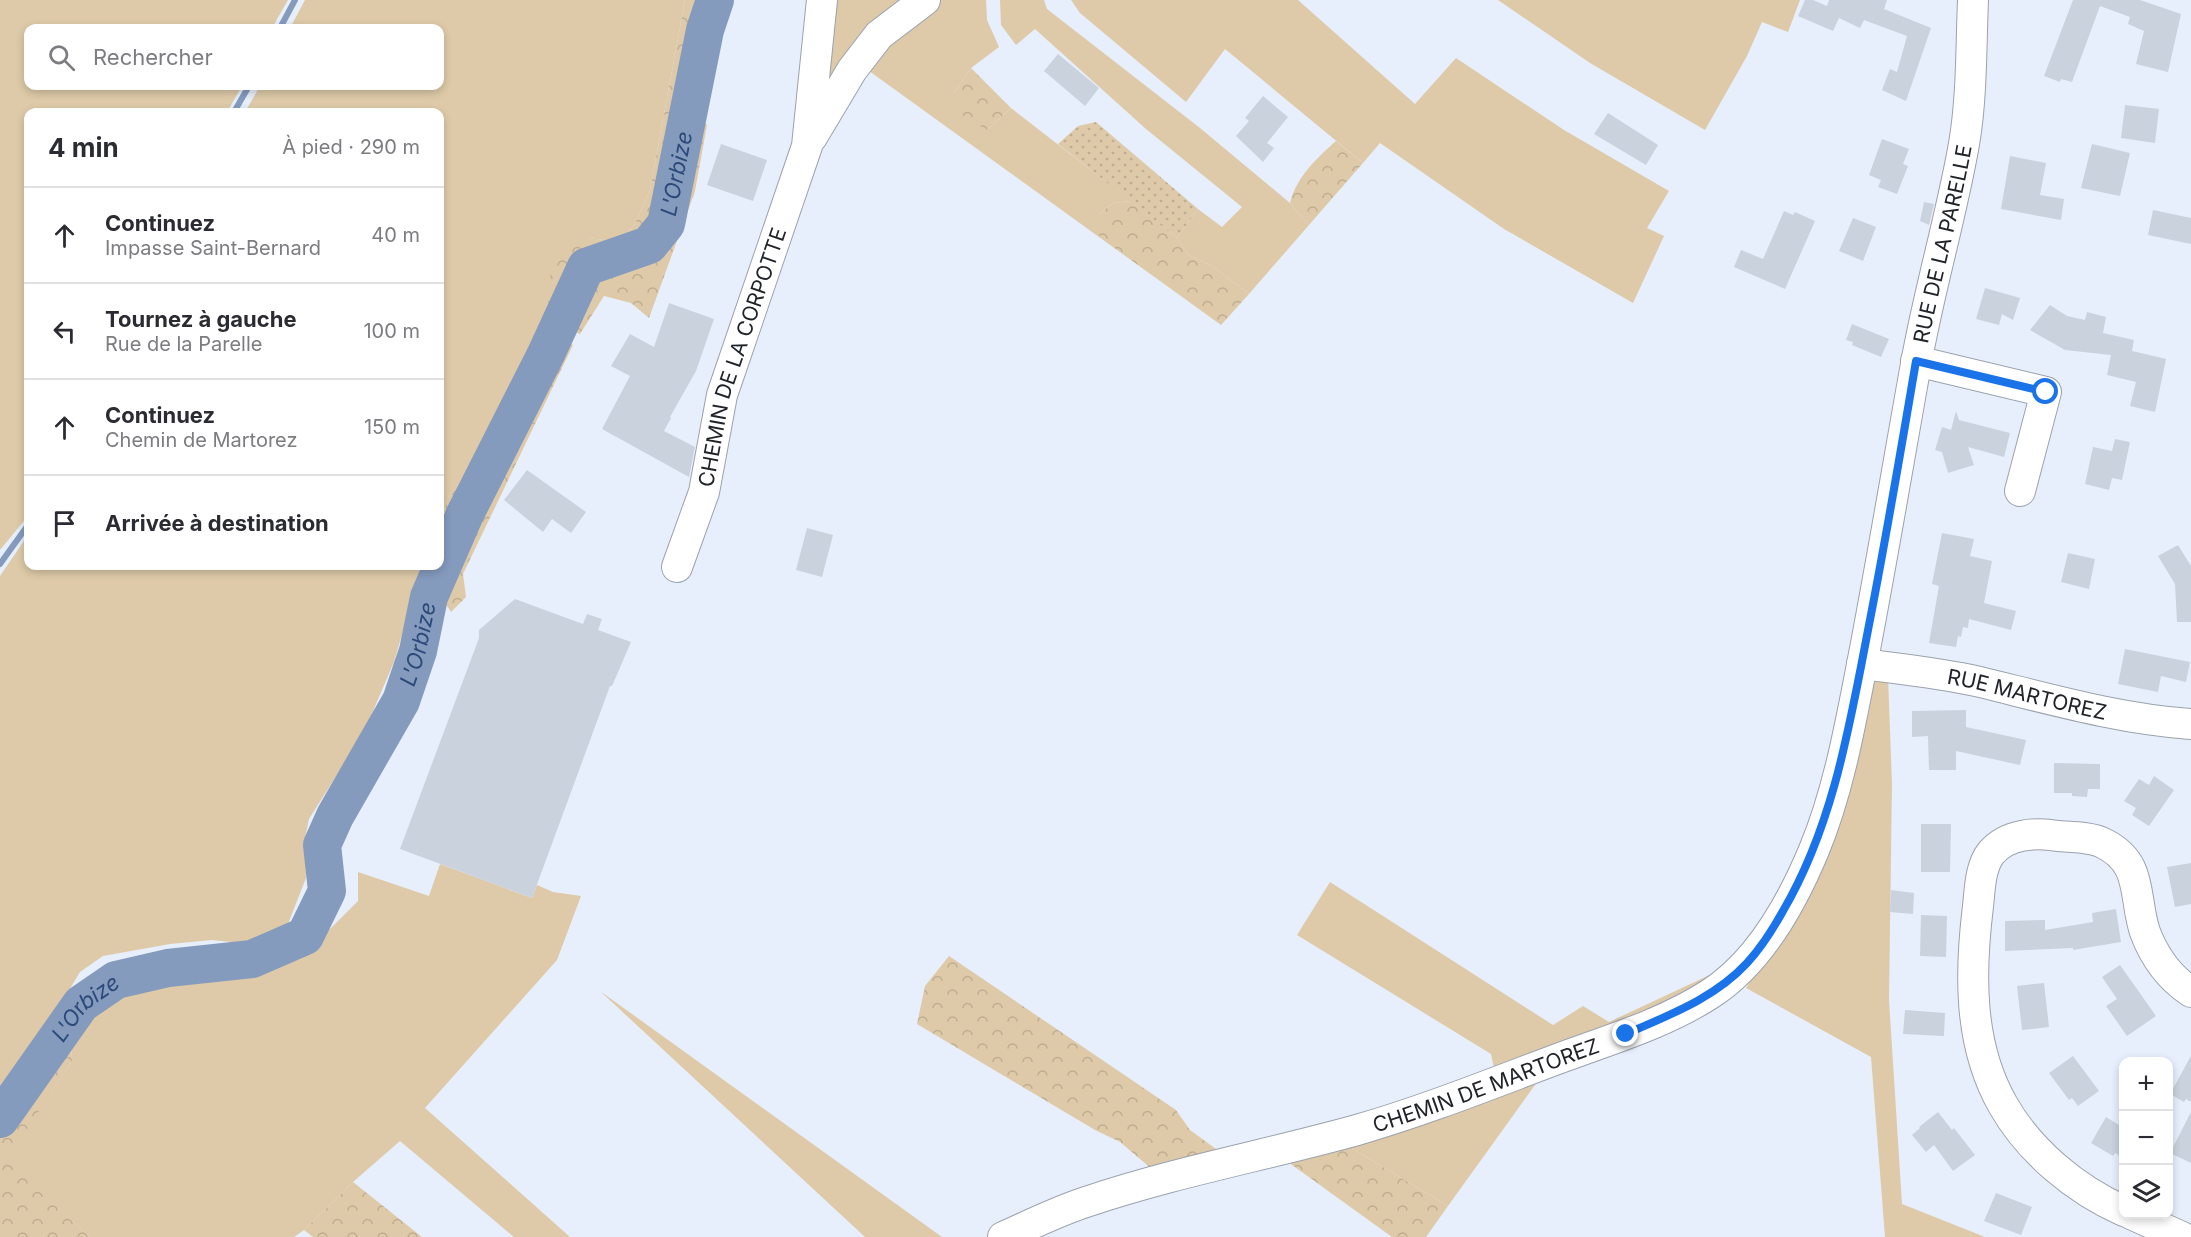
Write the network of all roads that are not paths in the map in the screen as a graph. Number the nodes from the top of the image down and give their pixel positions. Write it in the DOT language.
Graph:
graph roads {
  1 [pos="822,0"];
  2 [pos="925,0"];
  3 [pos="1973,0"];
  4 [pos="807,146"];
  5 [pos="1916,361"];
  6 [pos="2020,491"];
  7 [pos="677,567"];
  8 [pos="1862,664"];
  9 [pos="2191,724"];
  10 [pos="2191,992"];
  11 [pos="2119,1208"];
  12 [pos="2140,1219"];
  13 [pos="1003,1237"];
  14 [pos="2182,1237"];
  1 -- 4 [label="street, CHEMIN DE LA CORPOTTE"];
  2 -- 4 [label="street, CHEMIN DE LA CORPOTTE"];
  3 -- 5 [label="street, RUE DE LA PARELLE"];
  4 -- 7 [label="street, CHEMIN DE LA CORPOTTE"];
  5 -- 6 [label="street"];
  5 -- 8 [label="street, RUE DE LA PARELLE"];
  8 -- 9 [label="street, RUE MARTOREZ"];
  8 -- 13 [label="street, CHEMIN DE MARTOREZ"];
  10 -- 11 [label="street"];
  12 -- 14 [label="street"];
}
